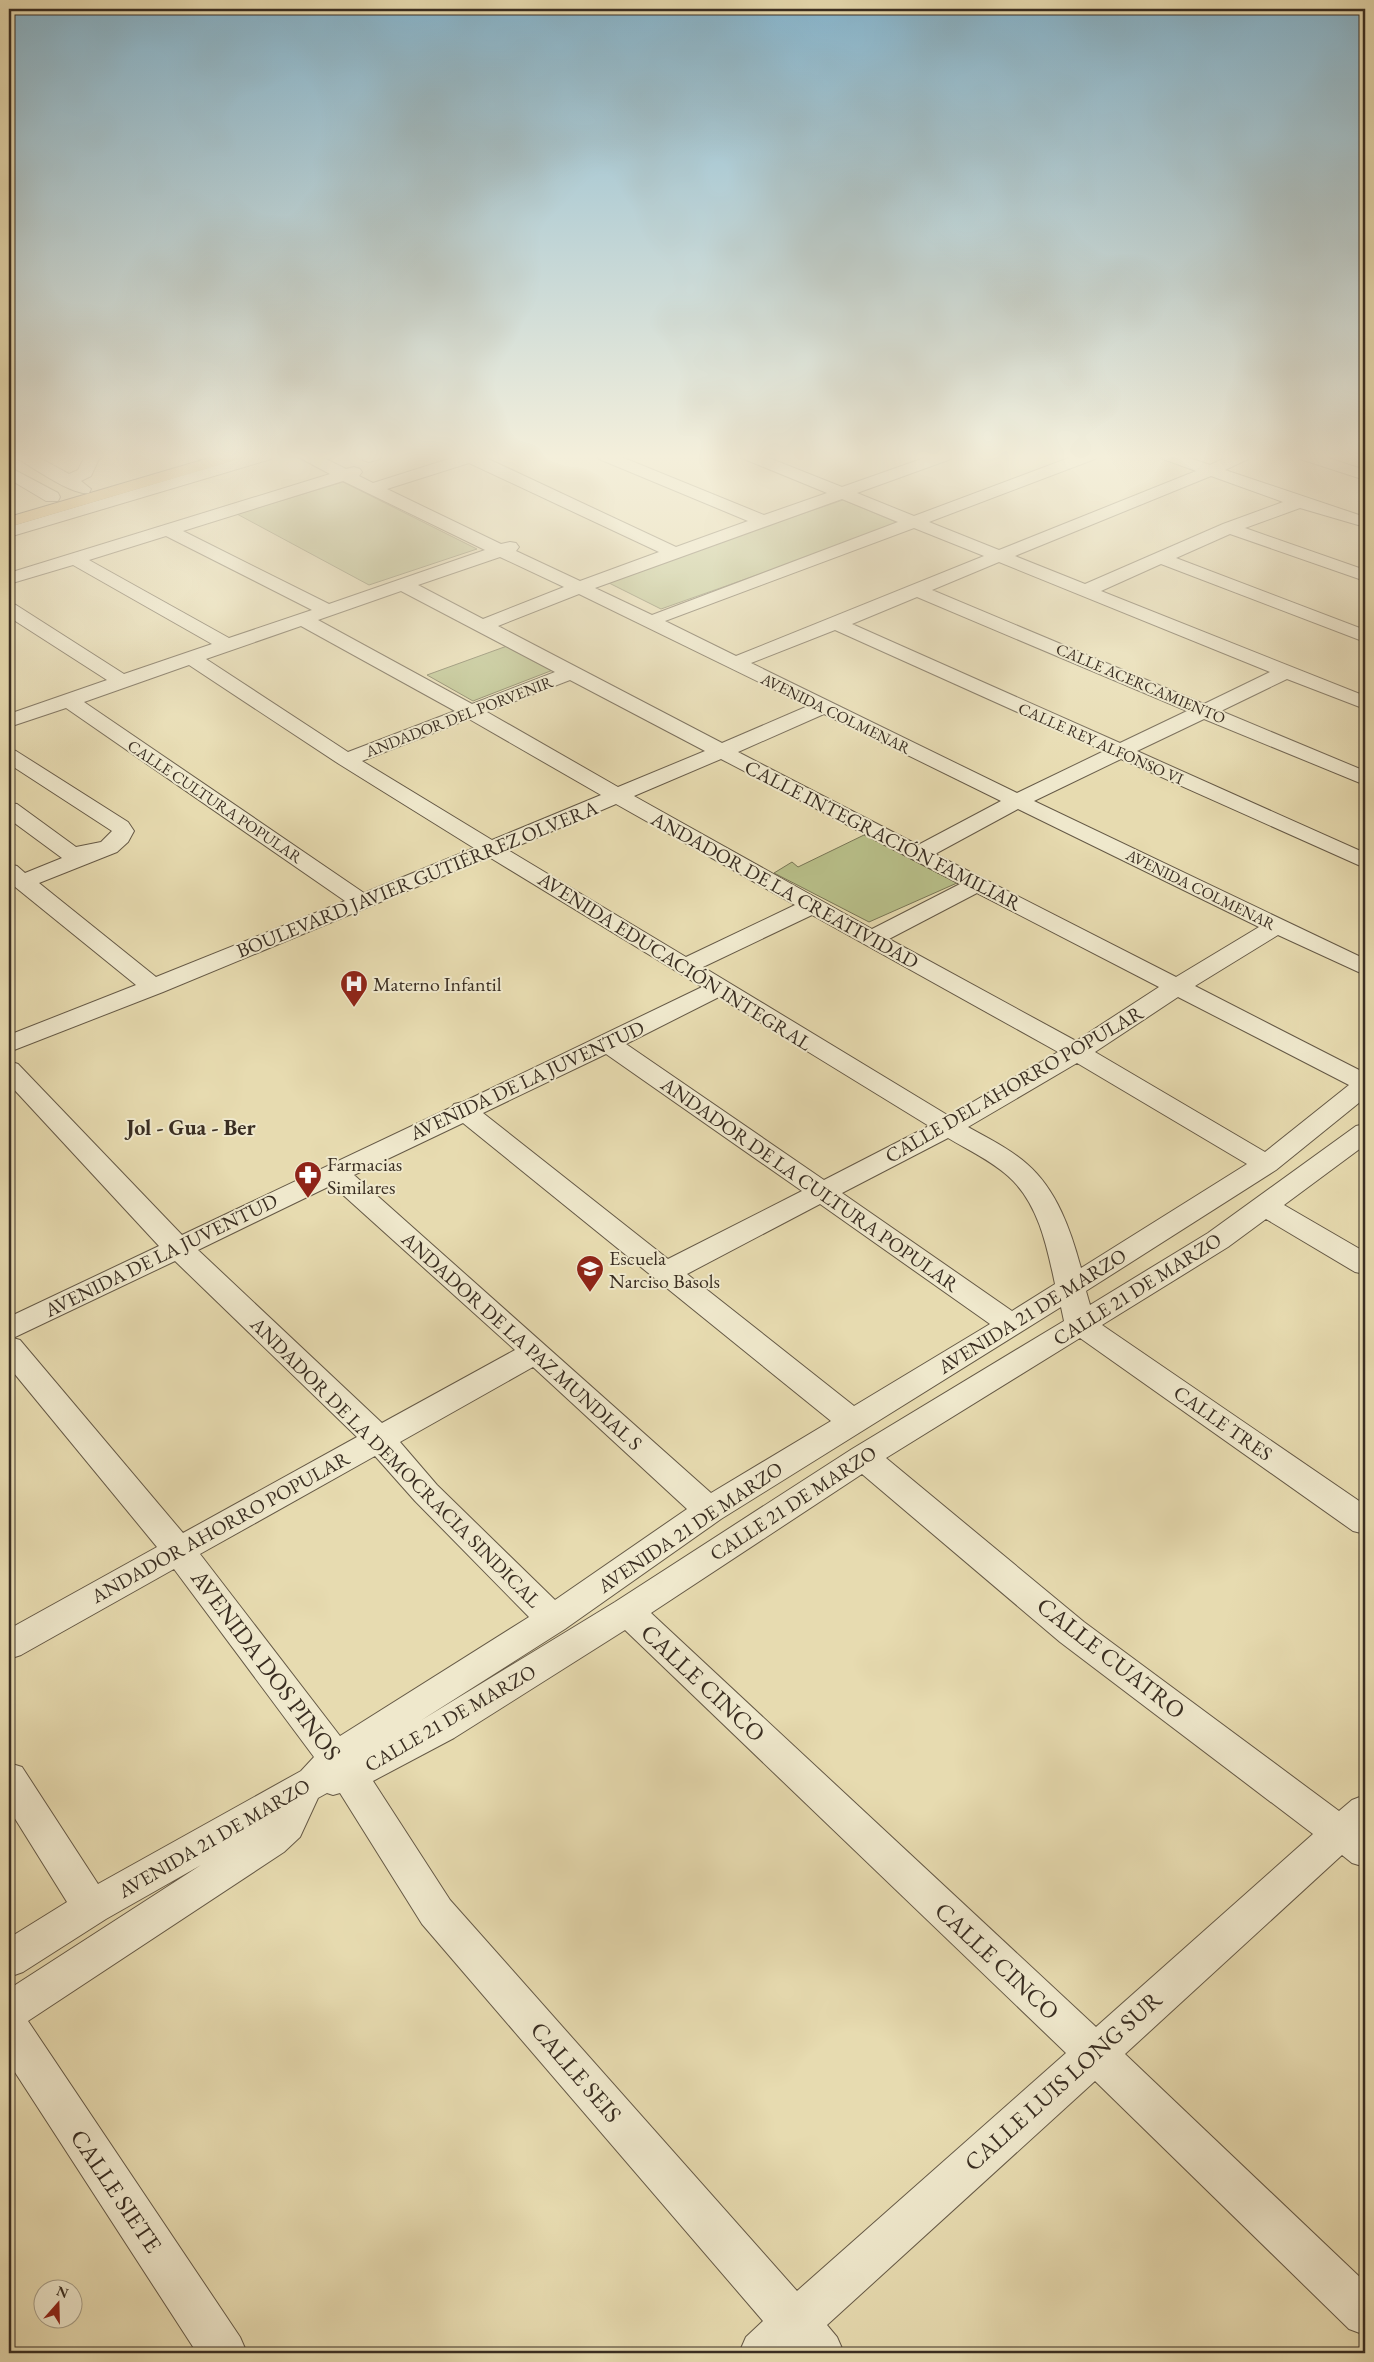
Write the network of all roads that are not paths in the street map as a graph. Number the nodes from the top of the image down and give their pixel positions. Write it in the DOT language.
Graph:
graph roads {
  1 [pos="51,566"];
  2 [pos="88,566"];
  3 [pos="240,566"];
  4 [pos="454,566"];
  5 [pos="546,566"];
  6 [pos="638,566"];
  7 [pos="797,566"];
  8 [pos="972,566"];
  9 [pos="1027,566"];
  10 [pos="1141,566"];
  11 [pos="1182,566"];
  12 [pos="1338,566"];
  13 [pos="1365,576"];
  14 [pos="9,579"];
  15 [pos="402,584"];
  16 [pos="586,585"];
  17 [pos="916,590"];
  18 [pos="1087,590"];
  19 [pos="9,609"];
  20 [pos="327,610"];
  21 [pos="660,617"];
  22 [pos="303,619"];
  23 [pos="837,624"];
  24 [pos="482,626"];
  25 [pos="1365,636"];
  26 [pos="227,645"];
  27 [pos="192,658"];
  28 [pos="740,661"];
  29 [pos="572,672"];
  30 [pos="1288,672"];
  31 [pos="121,681"];
  32 [pos="68,700"];
  33 [pos="1365,703"];
  34 [pos="824,707"];
  35 [pos="470,711"];
  36 [pos="1208,711"];
  37 [pos="11,718"];
  38 [pos="722,752"];
  39 [pos="1122,753"];
  40 [pos="9,755"];
  41 [pos="346,760"];
  42 [pos="1365,779"];
  43 [pos="617,796"];
  44 [pos="1024,798"];
  45 [pos="9,809"];
  46 [pos="491,848"];
  47 [pos="100,851"];
  48 [pos="918,854"];
  49 [pos="1365,861"];
  50 [pos="15,877"];
  51 [pos="978,884"];
  52 [pos="362,902"];
  53 [pos="812,906"];
  54 [pos="1276,926"];
  55 [pos="872,938"];
  56 [pos="1365,954"];
  57 [pos="686,966"];
  58 [pos="1365,968"];
  59 [pos="1178,986"];
  60 [pos="154,987"];
  61 [pos="720,987"];
  62 [pos="608,1043"];
  63 [pos="9,1044"];
  64 [pos="1076,1052"];
  65 [pos="9,1069"];
  66 [pos="1365,1084"];
  67 [pos="464,1110"];
  68 [pos="949,1127"];
  69 [pos="1365,1132"];
  70 [pos="1266,1164"];
  71 [pos="334,1172"];
  72 [pos="823,1192"];
  73 [pos="1265,1206"];
  74 [pos="177,1247"];
  75 [pos="1365,1265"];
  76 [pos="665,1273"];
  77 [pos="1070,1289"];
  78 [pos="1080,1324"];
  79 [pos="1012,1325"];
  80 [pos="9,1329"];
  81 [pos="9,1347"];
  82 [pos="536,1352"];
  83 [pos="852,1421"];
  84 [pos="379,1439"];
  85 [pos="863,1457"];
  86 [pos="708,1510"];
  87 [pos="1365,1522"];
  88 [pos="178,1549"];
  89 [pos="627,1611"];
  90 [pos="553,1619"];
  91 [pos="9,1645"];
  92 [pos="326,1776"];
  93 [pos="9,1778"];
  94 [pos="1357,1831"];
  95 [pos="92,1908"];
  96 [pos="9,1959"];
  97 [pos="9,2011"];
  98 [pos="9,2028"];
  99 [pos="1094,2053"];
  100 [pos="1365,2313"];
  101 [pos="795,2322"];
  102 [pos="224,2353"];
  103 [pos="762,2353"];
  104 [pos="822,2353"];
  1 -- 14 [label="street"];
  2 -- 26 [label="street"];
  3 -- 20 [label="street"];
  4 -- 15 [label="street"];
  5 -- 16 [label="street, AVENIDA COLMENAR"];
  6 -- 16 [label="street"];
  7 -- 21 [label="street"];
  8 -- 17 [label="street"];
  9 -- 18 [label="street"];
  10 -- 18 [label="street"];
  11 -- 25 [label="street"];
  12 -- 13 [label="street"];
  15 -- 20 [label="street"];
  15 -- 24 [label="street, CALLE INTEGRACIÓN FAMILIAR"];
  16 -- 21 [label="street, AVENIDA COLMENAR"];
  16 -- 24 [label="street"];
  16 -- 28 [label="street, AVENIDA COLMENAR"];
  17 -- 23 [label="street"];
  17 -- 36 [label="street, CALLE ACERCAMIENTO"];
  18 -- 30 [label="street"];
  19 -- 31 [label="street"];
  20 -- 22 [label="street"];
  21 -- 28 [label="street, AVENIDA COLMENAR"];
  22 -- 26 [label="street"];
  22 -- 35 [label="street, ANDADOR DE LA CREATIVIDAD"];
  23 -- 28 [label="street"];
  23 -- 39 [label="street, CALLE REY ALFONSO VI"];
  24 -- 29 [label="street, CALLE INTEGRACIÓN FAMILIAR"];
  26 -- 27 [label="street"];
  27 -- 31 [label="street"];
  27 -- 41 [label="street, AVENIDA EDUCACIÓN INTEGRAL"];
  28 -- 34 [label="street, AVENIDA COLMENAR"];
  28 -- 44 [label="street, AVENIDA COLMENAR"];
  29 -- 35 [label="street, ANDADOR DEL PORVENIR"];
  29 -- 38 [label="street, CALLE INTEGRACIÓN FAMILIAR"];
  30 -- 33 [label="street"];
  30 -- 36 [label="street"];
  31 -- 32 [label="street"];
  32 -- 37 [label="street"];
  32 -- 52 [label="street, CALLE CULTURA POPULAR"];
  34 -- 38 [label="street, BOULEVARD JAVIER GUTIÉRREZ OLVERA"];
  34 -- 44 [label="street, AVENIDA COLMENAR"];
  35 -- 41 [label="street, ANDADOR DEL PORVENIR"];
  35 -- 43 [label="street, ANDADOR DE LA CREATIVIDAD"];
  36 -- 39 [label="street"];
  36 -- 42 [label="street, CALLE ACERCAMIENTO"];
  38 -- 43 [label="street, BOULEVARD JAVIER GUTIÉRREZ OLVERA"];
  38 -- 48 [label="street, CALLE INTEGRACIÓN FAMILIAR"];
  39 -- 44 [label="street"];
  39 -- 49 [label="street, CALLE REY ALFONSO VI"];
  40 -- 47 [label="street"];
  41 -- 46 [label="street, AVENIDA EDUCACIÓN INTEGRAL"];
  43 -- 46 [label="street, BOULEVARD JAVIER GUTIÉRREZ OLVERA"];
  43 -- 53 [label="street, ANDADOR DE LA CREATIVIDAD"];
  44 -- 48 [label="street"];
  44 -- 54 [label="street, AVENIDA COLMENAR"];
  44 -- 56 [label="street, AVENIDA COLMENAR"];
  45 -- 47 [label="street"];
  46 -- 52 [label="street, BOULEVARD JAVIER GUTIÉRREZ OLVERA"];
  46 -- 57 [label="street, AVENIDA EDUCACIÓN INTEGRAL"];
  47 -- 50 [label="street"];
  48 -- 51 [label="street, CALLE INTEGRACIÓN FAMILIAR"];
  50 -- 60 [label="street"];
  51 -- 55 [label="street"];
  51 -- 59 [label="street, CALLE INTEGRACIÓN FAMILIAR"];
  52 -- 60 [label="street, BOULEVARD JAVIER GUTIÉRREZ OLVERA"];
  53 -- 55 [label="street, ANDADOR DE LA CREATIVIDAD"];
  53 -- 57 [label="street"];
  54 -- 58 [label="street, AVENIDA COLMENAR"];
  54 -- 59 [label="street, CALLE DEL AHORRO POPULAR"];
  55 -- 64 [label="street, ANDADOR DE LA CREATIVIDAD"];
  57 -- 61 [label="street, AVENIDA EDUCACIÓN INTEGRAL"];
  59 -- 64 [label="street, CALLE DEL AHORRO POPULAR"];
  59 -- 66 [label="street, CALLE INTEGRACIÓN FAMILIAR"];
  60 -- 63 [label="street, BOULEVARD JAVIER GUTIÉRREZ OLVERA"];
  61 -- 62 [label="street, AVENIDA DE LA JUVENTUD"];
  61 -- 68 [label="street, AVENIDA EDUCACIÓN INTEGRAL"];
  62 -- 67 [label="street, AVENIDA DE LA JUVENTUD"];
  62 -- 72 [label="street, ANDADOR DE LA CULTURA POPULAR"];
  64 -- 68 [label="street, CALLE DEL AHORRO POPULAR"];
  64 -- 70 [label="street, ANDADOR DE LA CREATIVIDAD"];
  65 -- 74 [label="street, ANDADOR DE LA DEMOCRACIA SINDICAL"];
  66 -- 70 [label="street, AVENIDA 21 DE MARZO"];
  67 -- 71 [label="street, AVENIDA DE LA JUVENTUD"];
  67 -- 76 [label="street"];
  68 -- 72 [label="street, CALLE DEL AHORRO POPULAR"];
  68 -- 77 [label="street, AVENIDA EDUCACIÓN INTEGRAL"];
  69 -- 73 [label="street, CALLE 21 DE MARZO"];
  70 -- 77 [label="street, AVENIDA 21 DE MARZO"];
  71 -- 74 [label="street, AVENIDA DE LA JUVENTUD"];
  71 -- 82 [label="street, ANDADOR DE LA PAZ MUNDIAL S"];
  72 -- 76 [label="street, CALLE DEL AHORRO POPULAR"];
  72 -- 79 [label="street, ANDADOR DE LA CULTURA POPULAR"];
  73 -- 75 [label="street"];
  73 -- 78 [label="street, CALLE 21 DE MARZO"];
  74 -- 80 [label="street, AVENIDA DE LA JUVENTUD"];
  74 -- 84 [label="street, ANDADOR DE LA DEMOCRACIA SINDICAL"];
  76 -- 83 [label="street"];
  77 -- 78 [label="street, AVENIDA EDUCACIÓN INTEGRAL"];
  77 -- 79 [label="street, AVENIDA 21 DE MARZO"];
  78 -- 85 [label="street, CALLE 21 DE MARZO"];
  78 -- 87 [label="street, CALLE TRES"];
  79 -- 83 [label="street, AVENIDA 21 DE MARZO"];
  81 -- 88 [label="street, AVENIDA DOS PINOS"];
  82 -- 84 [label="street, ANDADOR AHORRO POPULAR"];
  82 -- 86 [label="street, ANDADOR DE LA PAZ MUNDIAL S"];
  83 -- 86 [label="street, AVENIDA 21 DE MARZO"];
  84 -- 88 [label="street, ANDADOR AHORRO POPULAR"];
  84 -- 90 [label="street, ANDADOR DE LA DEMOCRACIA SINDICAL"];
  85 -- 89 [label="street, CALLE 21 DE MARZO"];
  85 -- 94 [label="street, CALLE CUATRO"];
  86 -- 90 [label="street, AVENIDA 21 DE MARZO"];
  88 -- 91 [label="street, ANDADOR AHORRO POPULAR"];
  88 -- 92 [label="street, AVENIDA DOS PINOS"];
  89 -- 92 [label="street, CALLE 21 DE MARZO"];
  89 -- 99 [label="street, CALLE CINCO"];
  90 -- 92 [label="street, AVENIDA 21 DE MARZO"];
  92 -- 95 [label="street, AVENIDA 21 DE MARZO"];
  92 -- 97 [label="street"];
  92 -- 101 [label="street, CALLE SEIS"];
  93 -- 95 [label="street"];
  94 -- 99 [label="street, CALLE LUIS LONG SUR"];
  95 -- 96 [label="street, AVENIDA 21 DE MARZO"];
  98 -- 102 [label="street, CALLE SIETE"];
  99 -- 100 [label="street, CALLE CINCO"];
  99 -- 101 [label="street, CALLE LUIS LONG SUR"];
  101 -- 103 [label="street, CALLE LUIS LONG SUR"];
  101 -- 104 [label="street, CALLE SEIS"];
}
